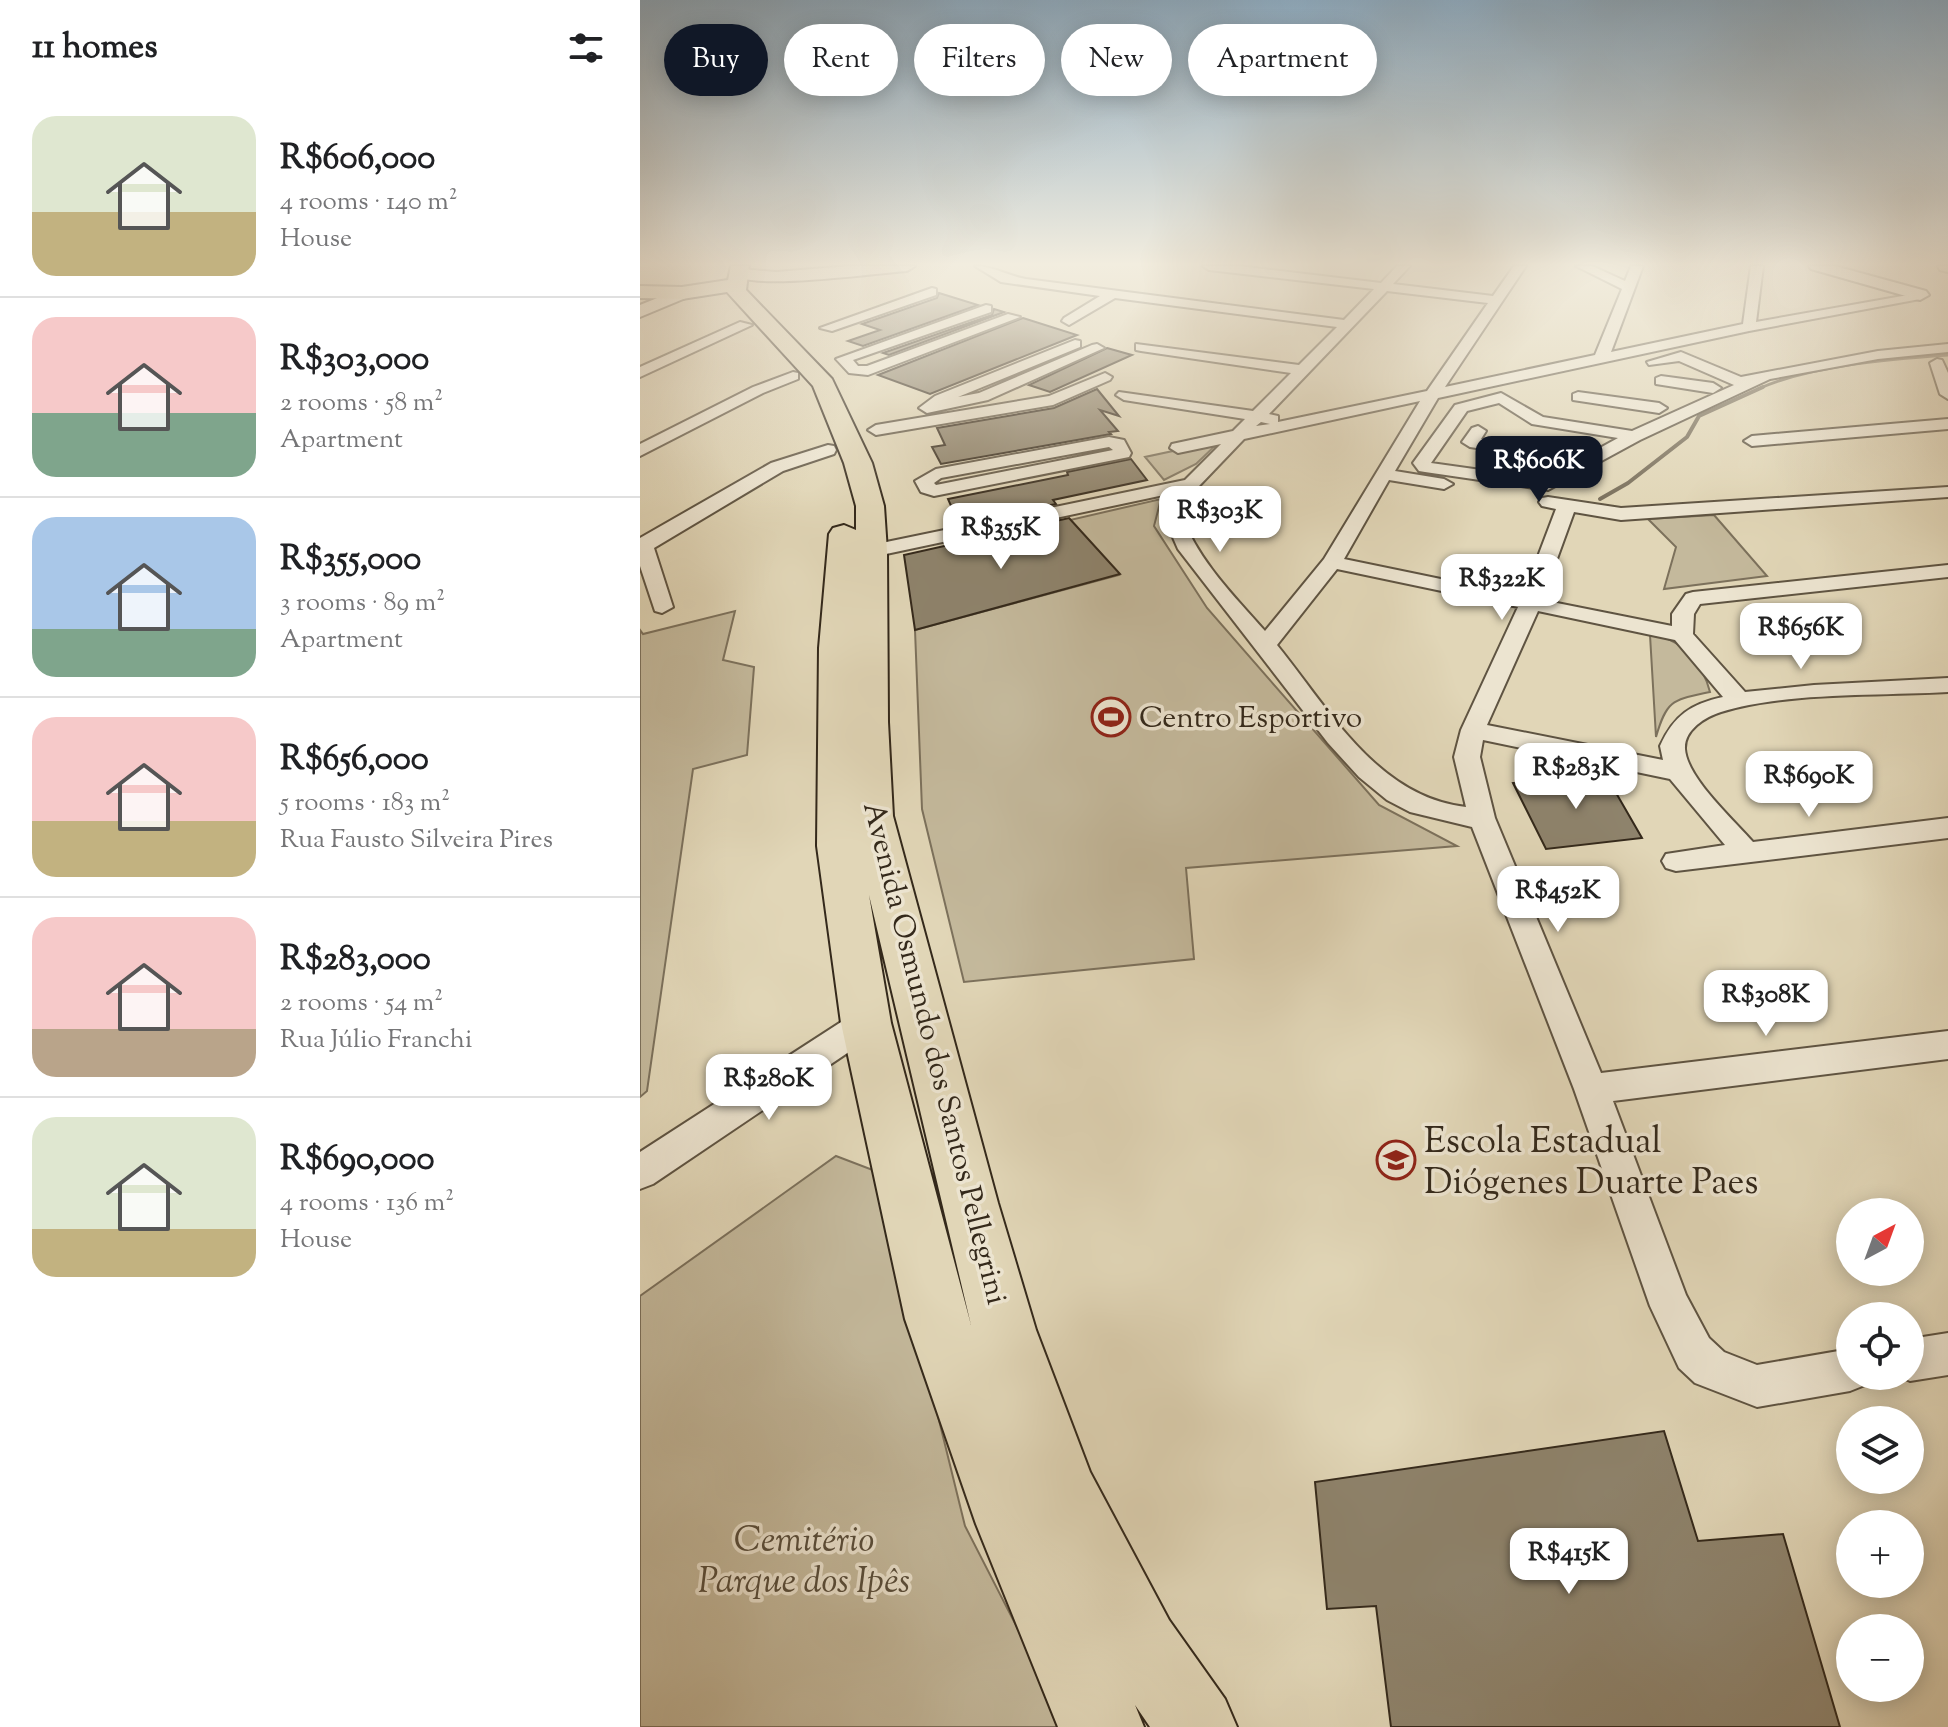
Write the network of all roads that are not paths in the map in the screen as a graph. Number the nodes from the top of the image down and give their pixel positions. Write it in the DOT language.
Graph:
graph roads {
  1 [pos="670,347"];
  2 [pos="771,347"];
  3 [pos="786,347"];
  4 [pos="878,347"];
  5 [pos="934,347"];
  6 [pos="1069,347"];
  7 [pos="1141,347"];
  8 [pos="1324,347"];
  9 [pos="1464,347"];
  10 [pos="1606,347"];
  11 [pos="1658,347"];
  12 [pos="1097,348"];
  13 [pos="1948,348"];
  14 [pos="1601,359"];
  15 [pos="1937,363"];
  16 [pos="1303,370"];
  17 [pos="640,373"];
  18 [pos="793,376"];
  19 [pos="1105,377"];
  20 [pos="1591,377"];
  21 [pos="1764,377"];
  22 [pos="1661,381"];
  23 [pos="1736,381"];
  24 [pos="1713,388"];
  25 [pos="1620,389"];
  26 [pos="1948,394"];
  27 [pos="1124,395"];
  28 [pos="1431,396"];
  29 [pos="1578,397"];
  30 [pos="1682,399"];
  31 [pos="927,408"];
  32 [pos="1659,408"];
  33 [pos="1258,417"];
  34 [pos="1301,423"];
  35 [pos="1948,424"];
  36 [pos="854,428"];
  37 [pos="1630,430"];
  38 [pos="1478,431"];
  39 [pos="1241,435"];
  40 [pos="1752,441"];
  41 [pos="1178,448"];
  42 [pos="640,451"];
  43 [pos="1592,460"];
  44 [pos="1382,474"];
  45 [pos="1191,484"];
  46 [pos="934,491"];
  47 [pos="1948,492"];
  48 [pos="1567,505"];
  49 [pos="642,545"];
  50 [pos="872,551"];
  51 [pos="1332,562"];
  52 [pos="1948,571"];
  53 [pos="1530,605"];
  54 [pos="662,607"];
  55 [pos="1682,635"];
  56 [pos="1265,645"];
  57 [pos="853,661"];
  58 [pos="1948,685"];
  59 [pos="1738,699"];
  60 [pos="1473,730"];
  61 [pos="1678,772"];
  62 [pos="1482,818"];
  63 [pos="1948,828"];
  64 [pos="1747,853"];
  65 [pos="1676,861"];
  66 [pos="896,1028"];
  67 [pos="1948,1045"];
  68 [pos="1591,1089"];
  69 [pos="640,1172"];
  70 [pos="1948,1354"];
  71 [pos="1924,1358"];
  72 [pos="1836,1372"];
  73 [pos="1104,1727"];
  74 [pos="1197,1727"];
  1 -- 17 [label="street"];
  2 -- 18 [label="main road, Avenida Osmundo dos Santos Pellegrini"];
  3 -- 36 [label="main road, Avenida Osmundo dos Santos Pellegrini"];
  4 -- 5 [label="street"];
  6 -- 31 [label="street"];
  7 -- 16 [label="street"];
  8 -- 16 [label="street"];
  9 -- 28 [label="street"];
  10 -- 14 [label="street"];
  11 -- 14 [label="street"];
  12 -- 31 [label="street"];
  13 -- 21 [label="street"];
  14 -- 28 [label="street"];
  15 -- 26 [label="street"];
  16 -- 33 [label="street"];
  18 -- 36 [label="main road, Avenida Osmundo dos Santos Pellegrini"];
  18 -- 42 [label="street"];
  19 -- 36 [label="street"];
  20 -- 23 [label="street"];
  21 -- 23 [label="street"];
  21 -- 37 [label="street"];
  22 -- 24 [label="street"];
  23 -- 24 [label="street"];
  24 -- 30 [label="street"];
  25 -- 30 [label="street"];
  27 -- 33 [label="street"];
  28 -- 34 [label="street"];
  28 -- 44 [label="street"];
  29 -- 32 [label="street"];
  30 -- 32 [label="street"];
  31 -- 36 [label="street"];
  32 -- 37 [label="street"];
  33 -- 34 [label="street"];
  33 -- 39 [label="street"];
  34 -- 39 [label="street"];
  35 -- 40 [label="street"];
  36 -- 49 [label="street"];
  36 -- 50 [label="main road, Avenida Osmundo dos Santos Pellegrini"];
  36 -- 57 [label="main road, Avenida Osmundo dos Santos Pellegrini"];
  37 -- 43 [label="street"];
  37 -- 43 [label="street"];
  38 -- 43 [label="street"];
  39 -- 41 [label="street"];
  39 -- 45 [label="street"];
  44 -- 48 [label="street"];
  44 -- 51 [label="street"];
  45 -- 50 [label="street"];
  45 -- 56 [label="street"];
  46 -- 46 [label="street"];
  47 -- 48 [label="street"];
  48 -- 53 [label="street"];
  49 -- 54 [label="street"];
  50 -- 57 [label="main road, Avenida Osmundo dos Santos Pellegrini"];
  51 -- 53 [label="street"];
  51 -- 56 [label="street"];
  52 -- 55 [label="street"];
  53 -- 55 [label="street"];
  53 -- 60 [label="street"];
  55 -- 59 [label="street"];
  56 -- 62 [label="street"];
  57 -- 66 [label="main road, Avenida Osmundo dos Santos Pellegrini"];
  58 -- 59 [label="street"];
  59 -- 61 [label="street"];
  60 -- 61 [label="street"];
  60 -- 62 [label="street"];
  61 -- 64 [label="street"];
  62 -- 68 [label="street"];
  63 -- 64 [label="street"];
  64 -- 65 [label="street"];
  66 -- 69 [label="street"];
  66 -- 73 [label="main road, Avenida Osmundo dos Santos Pellegrini"];
  66 -- 74 [label="main road, Avenida Osmundo dos Santos Pellegrini"];
  67 -- 68 [label="street"];
  68 -- 72 [label="street"];
  70 -- 71 [label="street"];
}
